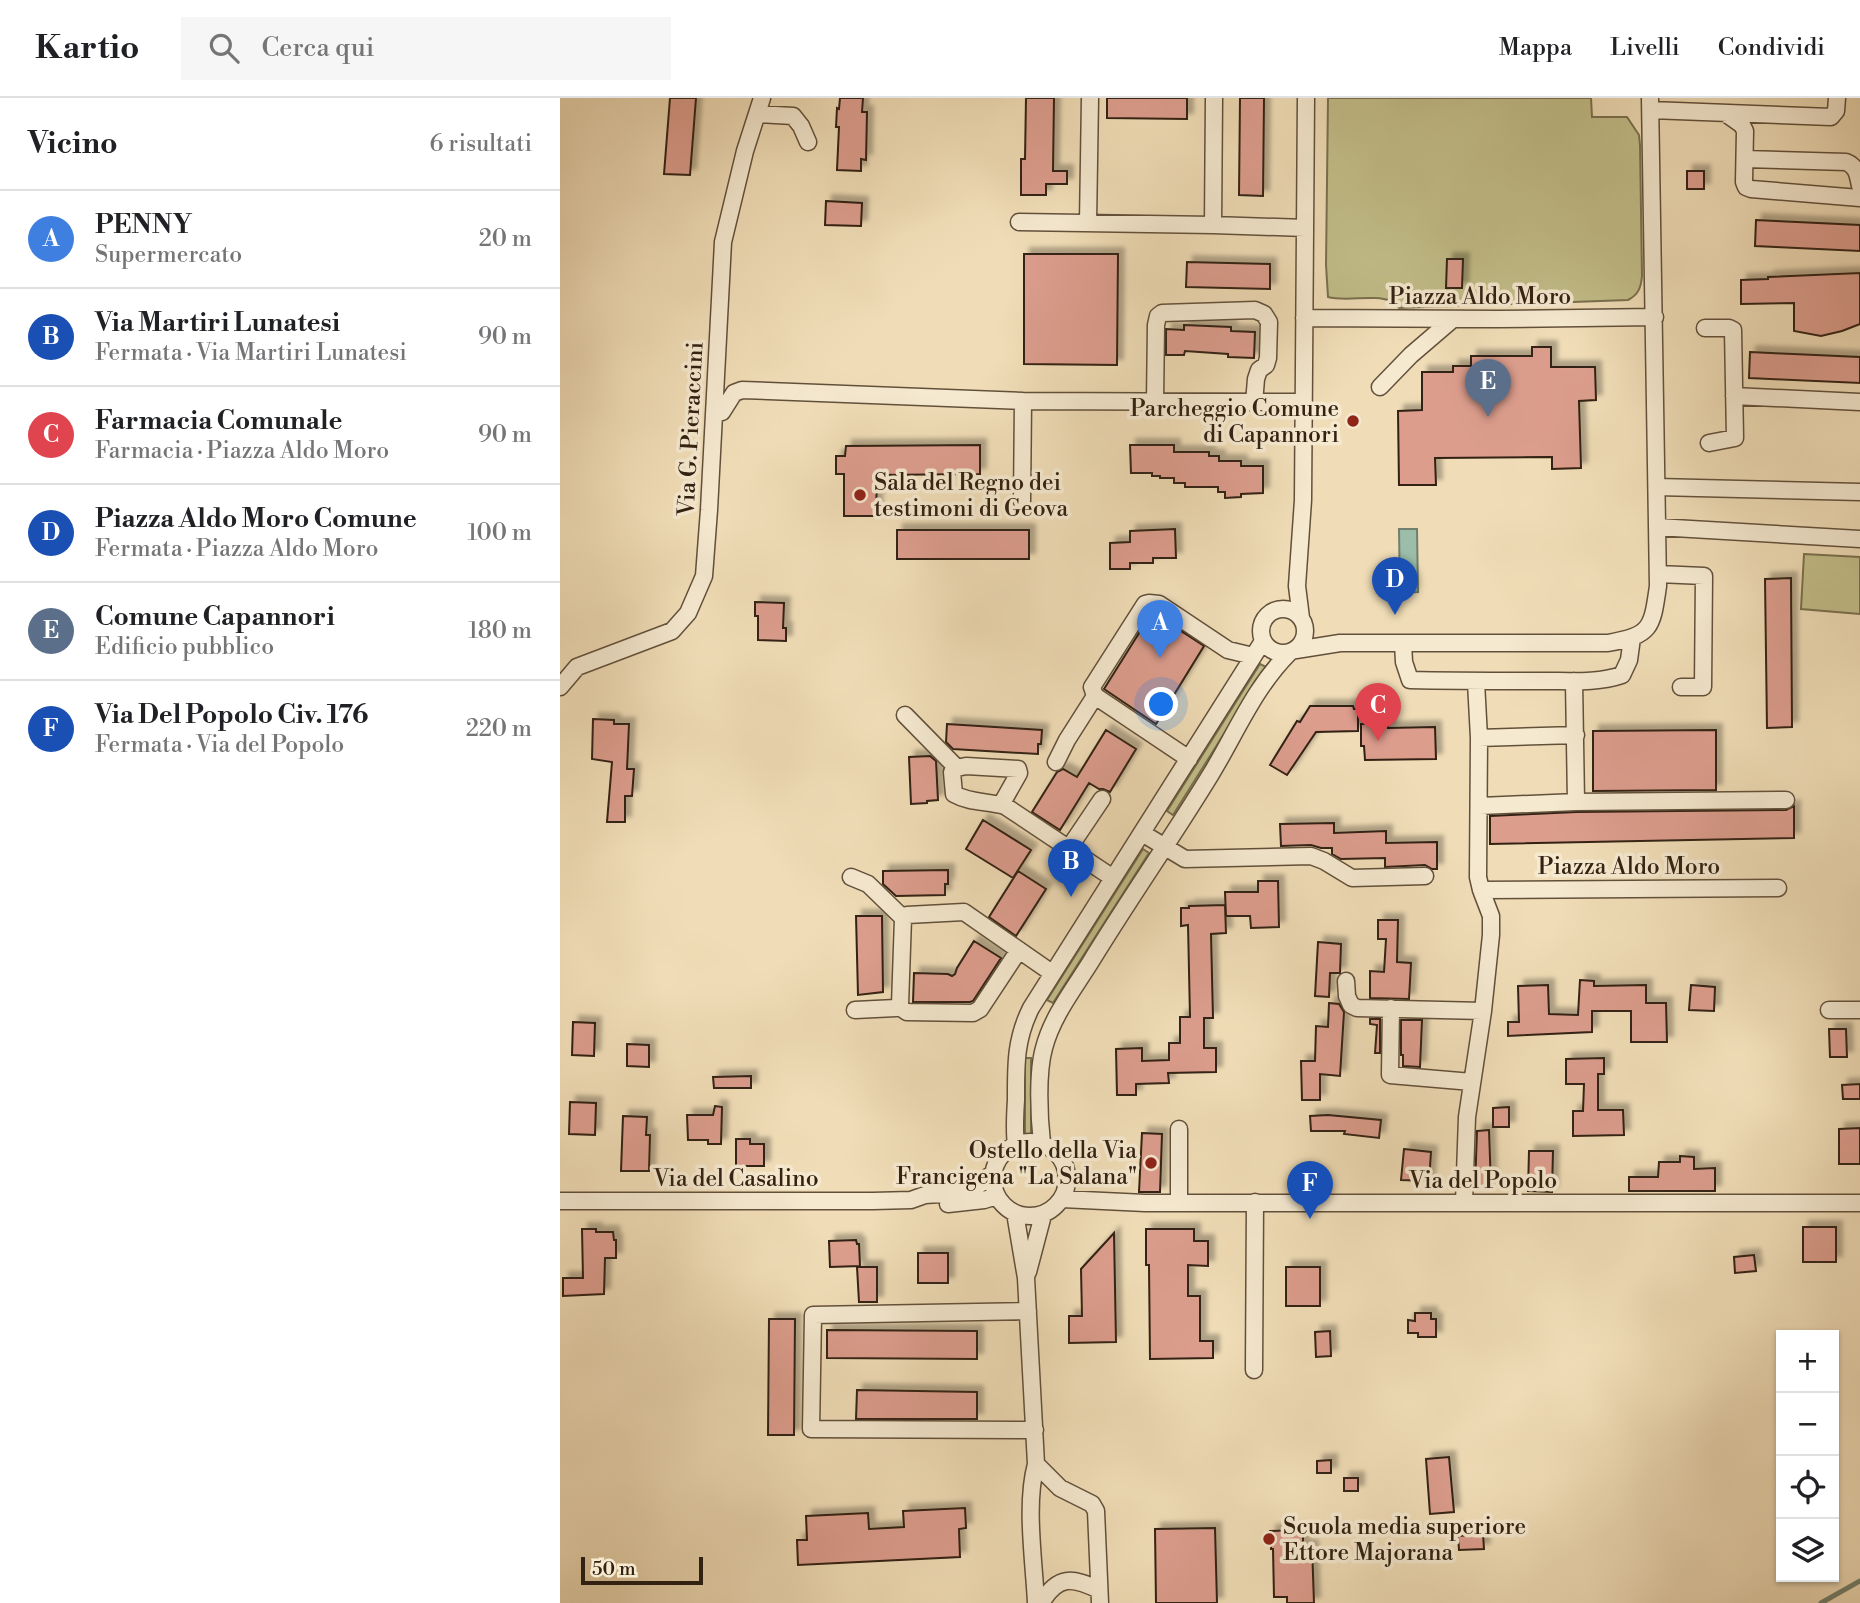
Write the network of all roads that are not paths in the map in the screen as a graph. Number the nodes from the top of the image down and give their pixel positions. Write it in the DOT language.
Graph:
graph roads {
  1 [pos="1090,98"];
  2 [pos="1214,98"];
  3 [pos="1307,98"];
  4 [pos="1838,98"];
  5 [pos="1651,104"];
  6 [pos="759,106"];
  7 [pos="1725,113"];
  8 [pos="808,142"];
  9 [pos="1745,159"];
  10 [pos="1860,186"];
  11 [pos="1860,198"];
  12 [pos="1019,222"];
  13 [pos="1088,223"];
  14 [pos="1213,225"];
  15 [pos="1305,228"];
  16 [pos="1655,317"];
  17 [pos="1304,318"];
  18 [pos="1453,319"];
  19 [pos="1706,328"];
  20 [pos="1380,387"];
  21 [pos="1734,396"];
  22 [pos="1023,401"];
  23 [pos="1155,402"];
  24 [pos="1304,402"];
  25 [pos="1860,402"];
  26 [pos="1254,403"];
  27 [pos="714,413"];
  28 [pos="1709,443"];
  29 [pos="1657,487"];
  30 [pos="1860,492"];
  31 [pos="1022,501"];
  32 [pos="1657,527"];
  33 [pos="1860,539"];
  34 [pos="1298,567"];
  35 [pos="1658,575"];
  36 [pos="1276,610"];
  37 [pos="1303,621"];
  38 [pos="1632,638"];
  39 [pos="1263,641"];
  40 [pos="1340,643"];
  41 [pos="1403,643"];
  42 [pos="1292,652"];
  43 [pos="1253,656"];
  44 [pos="1574,681"];
  45 [pos="1476,682"];
  46 [pos="560,687"];
  47 [pos="1681,687"];
  48 [pos="1095,696"];
  49 [pos="905,715"];
  50 [pos="1576,735"];
  51 [pos="1479,738"];
  52 [pos="1189,759"];
  53 [pos="1056,762"];
  54 [pos="957,768"];
  55 [pos="1102,799"];
  56 [pos="1786,800"];
  57 [pos="1576,802"];
  58 [pos="1001,805"];
  59 [pos="1480,806"];
  60 [pos="1142,833"];
  61 [pos="1164,846"];
  62 [pos="1069,848"];
  63 [pos="1425,876"];
  64 [pos="850,877"];
  65 [pos="1113,878"];
  66 [pos="1778,888"];
  67 [pos="1480,890"];
  68 [pos="903,918"];
  69 [pos="1019,950"];
  70 [pos="1052,973"];
  71 [pos="1346,981"];
  72 [pos="898,1006"];
  73 [pos="1391,1008"];
  74 [pos="855,1010"];
  75 [pos="1829,1010"];
  76 [pos="1860,1010"];
  77 [pos="1483,1011"];
  78 [pos="1028,1014"];
  79 [pos="1052,1027"];
  80 [pos="1472,1082"];
  81 [pos="1179,1129"];
  82 [pos="1042,1143"];
  83 [pos="1016,1145"];
  84 [pos="1067,1170"];
  85 [pos="994,1172"];
  86 [pos="997,1196"];
  87 [pos="1062,1199"];
  88 [pos="560,1200"];
  89 [pos="911,1200"];
  90 [pos="1107,1202"];
  91 [pos="1255,1202"];
  92 [pos="1464,1202"];
  93 [pos="1179,1203"];
  94 [pos="1860,1203"];
  95 [pos="1015,1213"];
  96 [pos="1043,1214"];
  97 [pos="1026,1278"];
  98 [pos="1028,1311"];
  99 [pos="1254,1370"];
  100 [pos="1035,1430"];
  101 [pos="1036,1464"];
  102 [pos="1100,1597"];
  103 [pos="1039,1603"];
  1 -- 13 [label="street"];
  2 -- 14 [label="street"];
  3 -- 15 [label="street"];
  4 -- 7 [label="street"];
  5 -- 7 [label="street"];
  5 -- 16 [label="street"];
  6 -- 8 [label="street"];
  6 -- 27 [label="street, Via G. Pieraccini"];
  7 -- 9 [label="street"];
  9 -- 10 [label="street"];
  9 -- 11 [label="street"];
  12 -- 13 [label="street"];
  13 -- 14 [label="street"];
  14 -- 15 [label="street"];
  15 -- 17 [label="street"];
  16 -- 18 [label="street, Piazza Aldo Moro"];
  16 -- 29 [label="street"];
  17 -- 18 [label="street, Piazza Aldo Moro"];
  17 -- 24 [label="street"];
  18 -- 20 [label="street"];
  19 -- 21 [label="street"];
  21 -- 25 [label="street"];
  21 -- 28 [label="street"];
  22 -- 23 [label="street"];
  22 -- 27 [label="street"];
  22 -- 31 [label="street"];
  23 -- 26 [label="street"];
  23 -- 26 [label="street"];
  24 -- 26 [label="street"];
  24 -- 34 [label="street"];
  27 -- 46 [label="street, Via G. Pieraccini"];
  29 -- 30 [label="street"];
  29 -- 32 [label="street"];
  32 -- 33 [label="street"];
  32 -- 35 [label="street"];
  34 -- 36 [label="street"];
  34 -- 37 [label="street"];
  35 -- 38 [label="street"];
  35 -- 47 [label="street"];
  36 -- 37 [label="street"];
  36 -- 39 [label="street"];
  37 -- 40 [label="street"];
  37 -- 42 [label="street"];
  38 -- 41 [label="street"];
  38 -- 44 [label="street"];
  39 -- 42 [label="street"];
  39 -- 43 [label="street"];
  40 -- 41 [label="street"];
  40 -- 42 [label="street"];
  41 -- 45 [label="street"];
  42 -- 61 [label="street"];
  43 -- 48 [label="street"];
  43 -- 52 [label="street"];
  44 -- 45 [label="street"];
  44 -- 50 [label="street"];
  45 -- 51 [label="street"];
  48 -- 52 [label="street"];
  48 -- 53 [label="street"];
  49 -- 54 [label="street"];
  50 -- 51 [label="street"];
  50 -- 57 [label="street"];
  51 -- 59 [label="street"];
  52 -- 60 [label="street"];
  54 -- 58 [label="street"];
  54 -- 58 [label="street"];
  55 -- 62 [label="street"];
  56 -- 57 [label="street"];
  57 -- 59 [label="street"];
  58 -- 62 [label="street"];
  59 -- 67 [label="street"];
  60 -- 61 [label="street"];
  60 -- 65 [label="street"];
  61 -- 63 [label="street"];
  61 -- 79 [label="street"];
  62 -- 65 [label="street"];
  64 -- 68 [label="street"];
  65 -- 70 [label="street"];
  66 -- 67 [label="street, Piazza Aldo Moro"];
  67 -- 77 [label="street"];
  68 -- 69 [label="street"];
  68 -- 72 [label="street"];
  69 -- 70 [label="street"];
  69 -- 72 [label="street"];
  70 -- 78 [label="street"];
  71 -- 73 [label="street"];
  72 -- 74 [label="street"];
  73 -- 77 [label="street"];
  73 -- 80 [label="street"];
  75 -- 76 [label="street"];
  77 -- 80 [label="street"];
  78 -- 79 [label="street"];
  78 -- 83 [label="street"];
  79 -- 82 [label="street"];
  80 -- 92 [label="street"];
  81 -- 93 [label="street"];
  82 -- 83 [label="street"];
  82 -- 84 [label="street"];
  83 -- 85 [label="street"];
  84 -- 87 [label="street"];
  84 -- 90 [label="street"];
  85 -- 86 [label="street"];
  85 -- 89 [label="street, Via del Casalino"];
  86 -- 89 [label="street, Via del Casalino"];
  86 -- 95 [label="street"];
  87 -- 90 [label="street, Via del Popolo"];
  87 -- 96 [label="street"];
  88 -- 89 [label="street, Via del Casalino"];
  90 -- 93 [label="street, Via del Popolo"];
  91 -- 92 [label="street, Via del Popolo"];
  91 -- 93 [label="street, Via del Popolo"];
  91 -- 99 [label="street"];
  92 -- 94 [label="street, Via del Popolo"];
  95 -- 96 [label="street"];
  95 -- 97 [label="street"];
  96 -- 97 [label="street"];
  97 -- 98 [label="street"];
  98 -- 100 [label="street"];
  98 -- 100 [label="street"];
  100 -- 101 [label="street"];
  101 -- 102 [label="street"];
  101 -- 103 [label="street"];
  102 -- 103 [label="street"];
}
